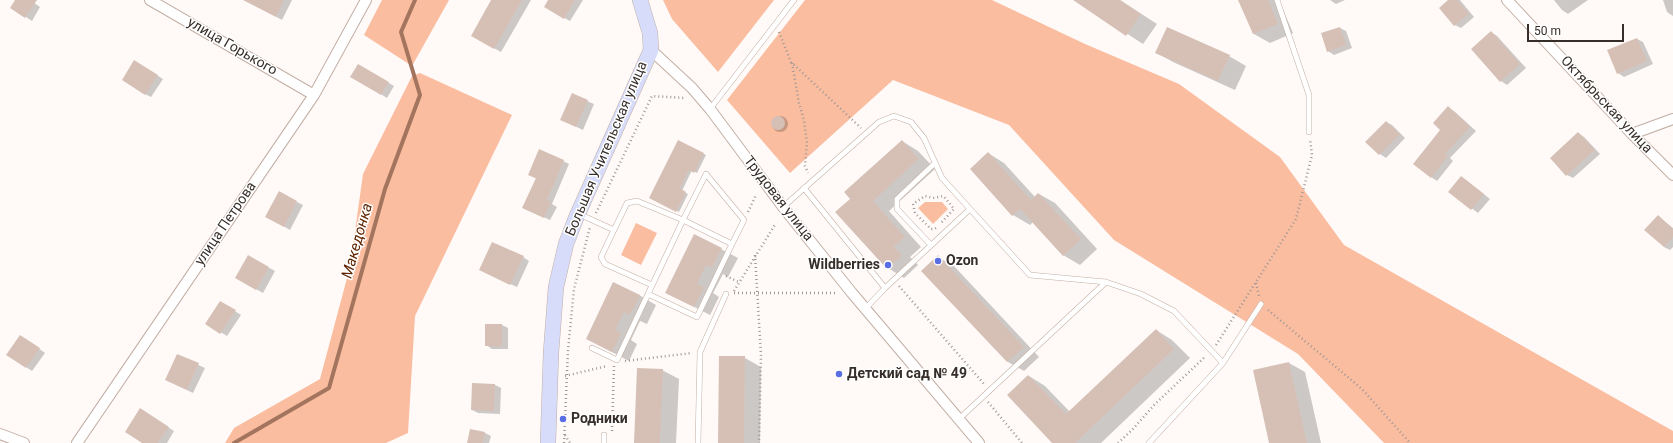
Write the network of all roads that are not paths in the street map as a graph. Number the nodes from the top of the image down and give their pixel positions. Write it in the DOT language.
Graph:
graph roads {
  1 [pos="150,0"];
  2 [pos="366,0"];
  3 [pos="640,0"];
  4 [pos="794,0"];
  5 [pos="1277,0"];
  6 [pos="1507,0"];
  7 [pos="651,50"];
  8 [pos="314,95"];
  9 [pos="710,109"];
  10 [pos="1673,120"];
  11 [pos="1309,132"];
  12 [pos="1632,134"];
  13 [pos="935,163"];
  14 [pos="1673,175"];
  15 [pos="804,188"];
  16 [pos="783,207"];
  17 [pos="970,209"];
  18 [pos="578,214"];
  19 [pos="683,220"];
  20 [pos="614,230"];
  21 [pos="732,244"];
  22 [pos="931,245"];
  23 [pos="1106,282"];
  24 [pos="652,285"];
  25 [pos="885,288"];
  26 [pos="648,294"];
  27 [pos="726,294"];
  28 [pos="1261,304"];
  29 [pos="865,309"];
  30 [pos="592,348"];
  31 [pos="1223,363"];
  32 [pos="959,419"];
  33 [pos="0,434"];
  34 [pos="604,435"];
  35 [pos="24,443"];
  36 [pos="76,443"];
  37 [pos="548,443"];
  38 [pos="604,443"];
  39 [pos="698,443"];
  40 [pos="979,443"];
  41 [pos="1149,443"];
  1 -- 8 [label="street, улица Горького"];
  2 -- 8 [label="street, улица Петрова"];
  3 -- 7 [label="main road, Большая Учительская улица"];
  4 -- 9 [label="lane"];
  5 -- 11 [label="lane"];
  6 -- 12 [label="street, Октябрьская улица"];
  7 -- 9 [label="street, Трудовая улица"];
  7 -- 18 [label="main road, Большая Учительская улица"];
  8 -- 36 [label="street, улица Петрова"];
  9 -- 16 [label="street, Трудовая улица"];
  10 -- 12 [label="street"];
  12 -- 14 [label="street, Октябрьская улица"];
  13 -- 15 [label="lane"];
  13 -- 17 [label="lane"];
  13 -- 22 [label="lane"];
  15 -- 16 [label="lane"];
  15 -- 25 [label="lane"];
  16 -- 29 [label="street, Трудовая улица"];
  17 -- 22 [label="lane"];
  17 -- 23 [label="lane"];
  18 -- 20 [label="lane"];
  18 -- 37 [label="main road, Большая Учительская улица"];
  19 -- 20 [label="lane"];
  19 -- 21 [label="lane"];
  19 -- 21 [label="lane"];
  19 -- 24 [label="lane"];
  20 -- 24 [label="lane"];
  21 -- 26 [label="lane"];
  22 -- 25 [label="lane"];
  23 -- 31 [label="lane"];
  23 -- 32 [label="lane"];
  24 -- 26 [label="lane"];
  25 -- 29 [label="lane"];
  26 -- 30 [label="lane"];
  27 -- 39 [label="lane"];
  28 -- 31 [label="lane"];
  29 -- 32 [label="street, Трудовая улица"];
  31 -- 41 [label="lane"];
  32 -- 40 [label="street, Трудовая улица"];
  33 -- 35 [label="street"];
  34 -- 38 [label="lane"];
}
